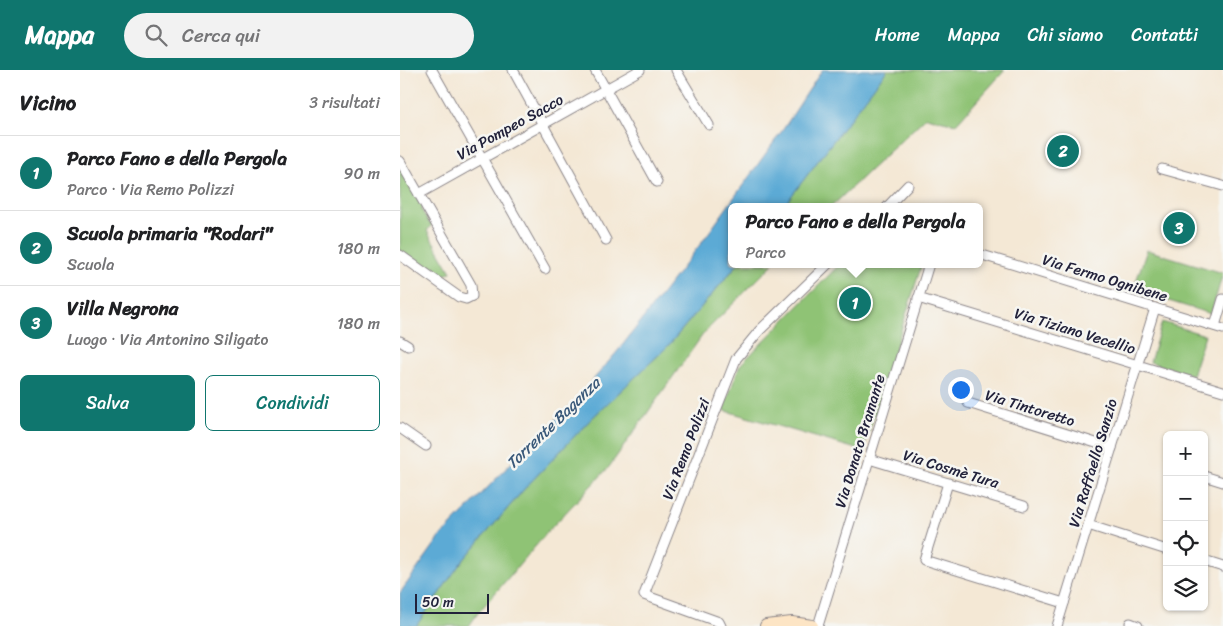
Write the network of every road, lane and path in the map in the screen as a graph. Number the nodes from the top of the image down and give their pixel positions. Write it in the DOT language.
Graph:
graph roads {
  1 [pos="432,70"];
  2 [pos="512,70"];
  3 [pos="595,70"];
  4 [pos="640,70"];
  5 [pos="676,70"];
  6 [pos="606,89"];
  7 [pos="544,124"];
  8 [pos="709,125"];
  9 [pos="482,159"];
  10 [pos="400,161"];
  11 [pos="1162,169"];
  12 [pos="657,182"];
  13 [pos="908,185"];
  14 [pos="1223,186"];
  15 [pos="419,194"];
  16 [pos="891,203"];
  17 [pos="606,240"];
  18 [pos="400,255"];
  19 [pos="983,255"];
  20 [pos="824,268"];
  21 [pos="928,268"];
  22 [pos="545,269"];
  23 [pos="918,298"];
  24 [pos="1223,299"];
  25 [pos="1156,308"];
  26 [pos="1219,328"];
  27 [pos="1138,365"];
  28 [pos="1223,391"];
  29 [pos="968,403"];
  30 [pos="400,428"];
  31 [pos="426,446"];
  32 [pos="1112,448"];
  33 [pos="869,458"];
  34 [pos="1208,477"];
  35 [pos="1223,482"];
  36 [pos="948,483"];
  37 [pos="1024,506"];
  38 [pos="1088,525"];
  39 [pos="1163,549"];
  40 [pos="1208,562"];
  41 [pos="1222,564"];
  42 [pos="1064,603"];
  43 [pos="721,626"];
  44 [pos="766,626"];
  45 [pos="812,626"];
  46 [pos="818,626"];
  47 [pos="1057,626"];
  1 -- 9 [label="street"];
  2 -- 7 [label="street"];
  3 -- 6 [label="street"];
  4 -- 6 [label="street, Via Pompeo Sacco"];
  5 -- 8 [label="street"];
  6 -- 7 [label="street, Via Pompeo Sacco"];
  6 -- 12 [label="street"];
  7 -- 9 [label="street, Via Pompeo Sacco"];
  7 -- 17 [label="street"];
  9 -- 15 [label="street, Via Pompeo Sacco"];
  9 -- 22 [label="street"];
  10 -- 15 [label="street"];
  11 -- 14 [label="street"];
  13 -- 16 [label="street"];
  15 -- 18 [label="street"];
  19 -- 25 [label="street, Via Fermo Ognibene"];
  20 -- 43 [label="street, Via Remo Polizzi"];
  21 -- 23 [label="street, Via Donato Bramante"];
  23 -- 27 [label="street, Via Tiziano Vecellio"];
  23 -- 33 [label="street, Via Donato Bramante"];
  24 -- 26 [label="street"];
  25 -- 26 [label="street, Via Fermo Ognibene"];
  25 -- 27 [label="street, Via Raffaello Sanzio"];
  27 -- 28 [label="street, Via Tiziano Vecellio"];
  27 -- 32 [label="street, Via Raffaello Sanzio"];
  29 -- 32 [label="street, Via Tintoretto"];
  30 -- 31 [label="street"];
  32 -- 38 [label="street, Via Raffaello Sanzio"];
  33 -- 36 [label="street, Via Cosmè Tura"];
  33 -- 46 [label="street, Via Donato Bramante"];
  34 -- 35 [label="street"];
  36 -- 37 [label="street, Via Cosmè Tura"];
  36 -- 42 [label="street"];
  38 -- 39 [label="street"];
  38 -- 42 [label="street, Via Raffaello Sanzio"];
  40 -- 41 [label="street"];
  42 -- 47 [label="street, Via Raffaello Sanzio"];
  44 -- 45 [label="street"];
}
